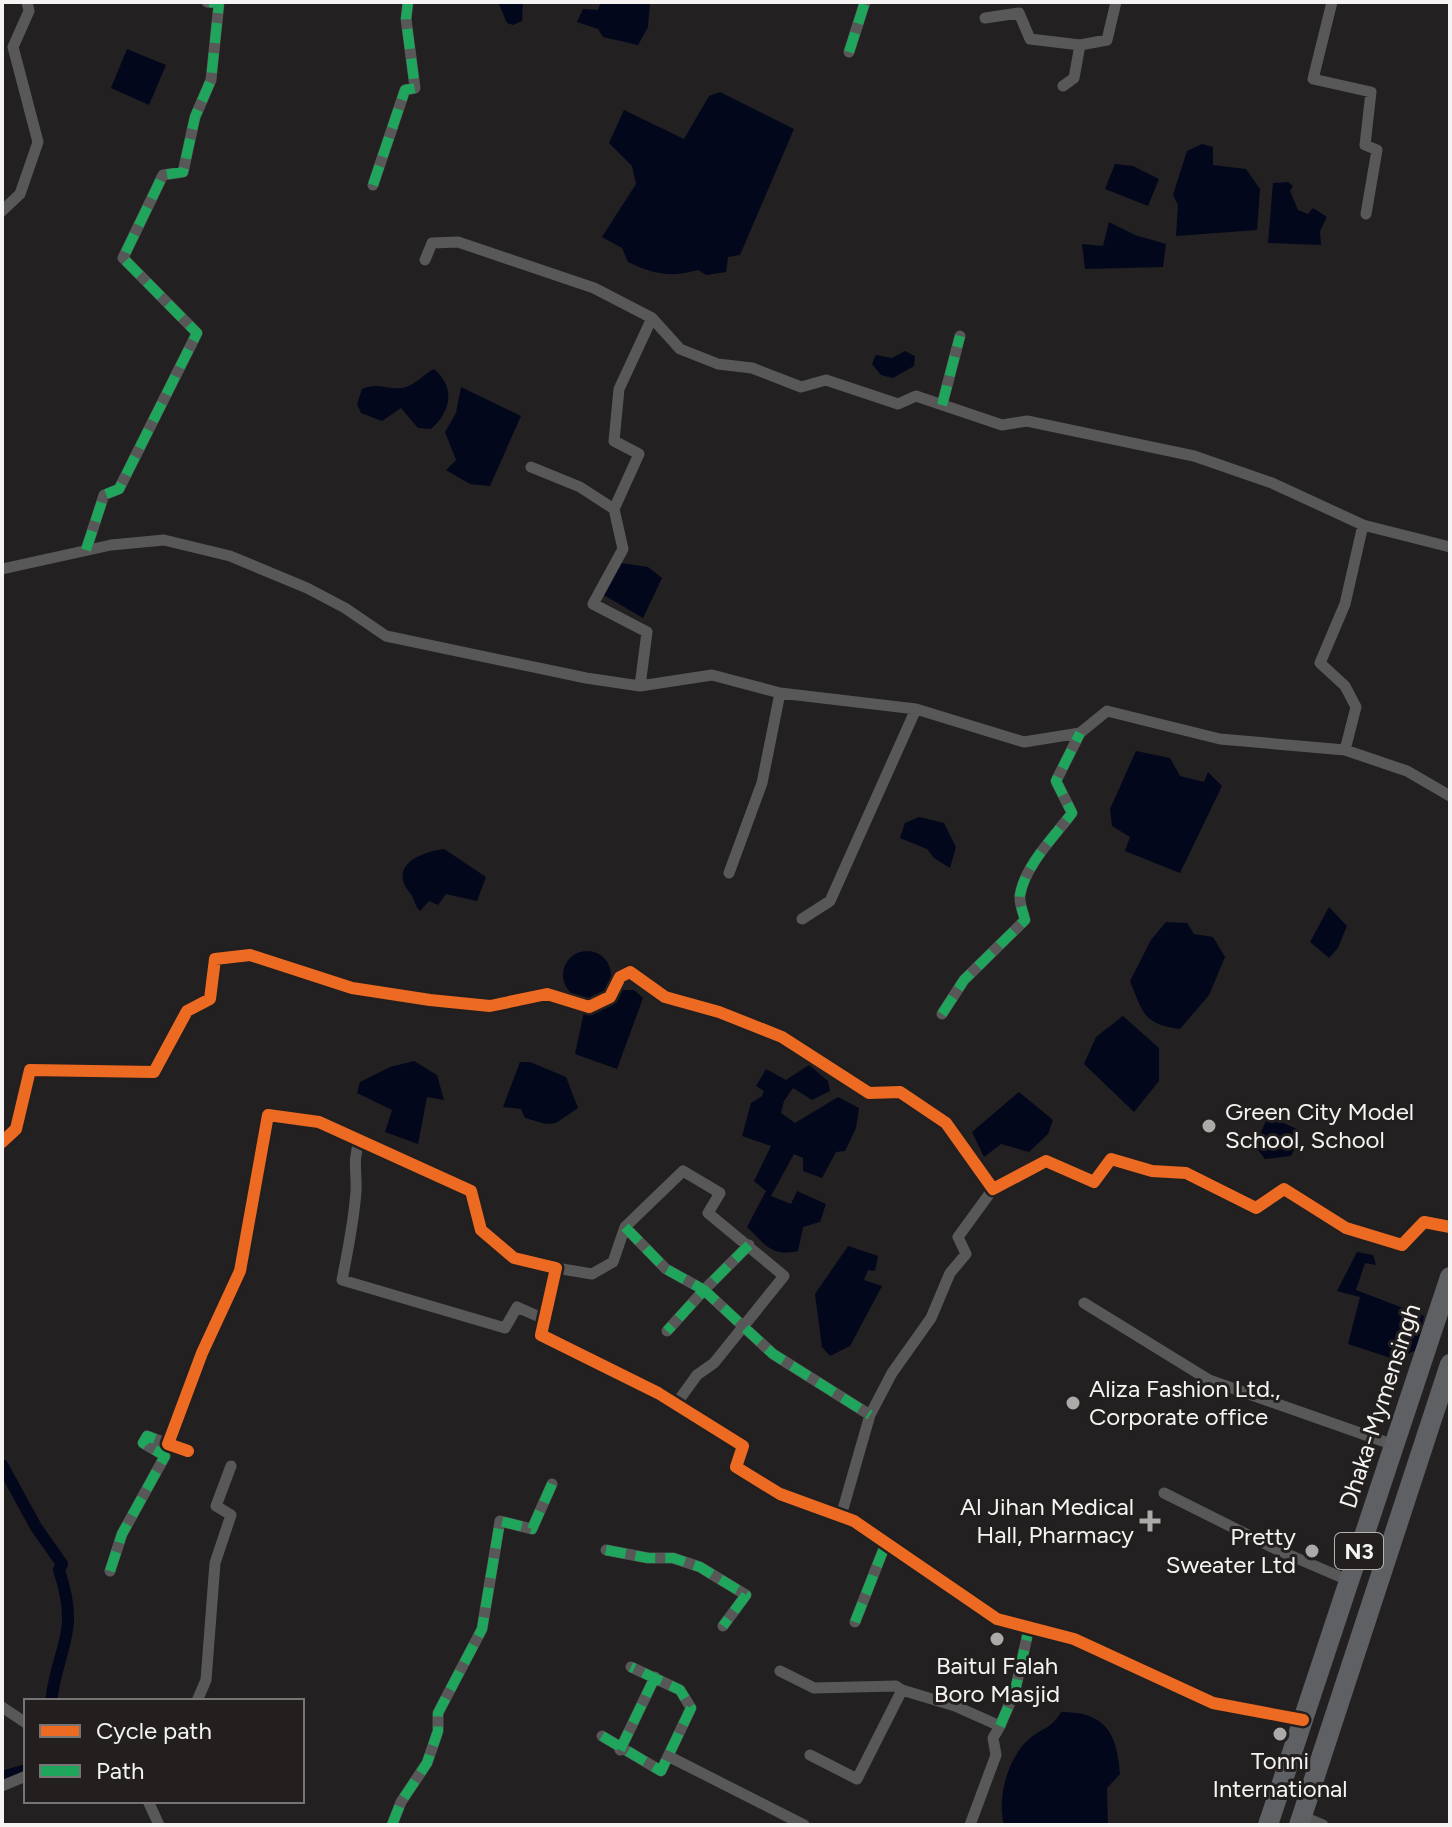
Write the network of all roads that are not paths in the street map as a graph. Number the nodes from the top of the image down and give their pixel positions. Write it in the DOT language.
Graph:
graph roads {
  1 [pos="27,2"];
  2 [pos="207,2"];
  3 [pos="408,2"];
  4 [pos="865,2"];
  5 [pos="1116,2"];
  6 [pos="1332,2"];
  7 [pos="985,18"];
  8 [pos="1080,45"];
  9 [pos="849,52"];
  10 [pos="1063,86"];
  11 [pos="373,185"];
  12 [pos="2,211"];
  13 [pos="1366,214"];
  14 [pos="425,260"];
  15 [pos="652,318"];
  16 [pos="960,336"];
  17 [pos="942,405"];
  18 [pos="531,467"];
  19 [pos="614,509"];
  20 [pos="1363,525"];
  21 [pos="1450,547"];
  22 [pos="86,550"];
  23 [pos="2,569"];
  24 [pos="640,686"];
  25 [pos="780,693"];
  26 [pos="916,709"];
  27 [pos="1080,733"];
  28 [pos="1345,750"];
  29 [pos="1450,796"];
  30 [pos="729,873"];
  31 [pos="802,919"];
  32 [pos="942,1014"];
  33 [pos="360,1140"];
  34 [pos="2,1142"];
  35 [pos="993,1189"];
  36 [pos="625,1227"];
  37 [pos="1450,1227"];
  38 [pos="749,1245"];
  39 [pos="556,1268"];
  40 [pos="1450,1277"];
  41 [pos="704,1290"];
  42 [pos="1084,1303"];
  43 [pos="544,1319"];
  44 [pos="743,1323"];
  45 [pos="667,1331"];
  46 [pos="1450,1364"];
  47 [pos="676,1404"];
  48 [pos="870,1415"];
  49 [pos="168,1444"];
  50 [pos="1394,1445"];
  51 [pos="188,1451"];
  52 [pos="231,1466"];
  53 [pos="552,1484"];
  54 [pos="1164,1493"];
  55 [pos="841,1516"];
  56 [pos="886,1543"];
  57 [pos="606,1550"];
  58 [pos="110,1571"];
  59 [pos="1350,1581"];
  60 [pos="855,1622"];
  61 [pos="723,1626"];
  62 [pos="1029,1628"];
  63 [pos="631,1667"];
  64 [pos="780,1671"];
  65 [pos="655,1677"];
  66 [pos="902,1690"];
  67 [pos="198,1699"];
  68 [pos="2,1707"];
  69 [pos="1303,1720"];
  70 [pos="24,1722"];
  71 [pos="1000,1726"];
  72 [pos="602,1736"];
  73 [pos="620,1750"];
  74 [pos="810,1755"];
  75 [pos="670,1757"];
  76 [pos="24,1777"];
  77 [pos="2,1786"];
  78 [pos="149,1803"];
  79 [pos="1300,1820"];
  80 [pos="159,1825"];
  81 [pos="392,1825"];
  82 [pos="804,1825"];
  83 [pos="970,1825"];
  84 [pos="1268,1825"];
  85 [pos="1323,1825"];
  1 -- 12 [label="street"];
  2 -- 22 [label="street"];
  3 -- 11 [label="street"];
  4 -- 9 [label="street"];
  5 -- 8 [label="street"];
  6 -- 13 [label="street"];
  7 -- 8 [label="street"];
  8 -- 10 [label="street"];
  14 -- 15 [label="street"];
  15 -- 17 [label="street"];
  15 -- 19 [label="street"];
  16 -- 17 [label="street"];
  17 -- 20 [label="street"];
  18 -- 19 [label="street"];
  19 -- 24 [label="street"];
  20 -- 21 [label="street"];
  20 -- 28 [label="street"];
  22 -- 23 [label="street"];
  22 -- 24 [label="street"];
  24 -- 25 [label="street"];
  25 -- 26 [label="street"];
  25 -- 30 [label="street"];
  26 -- 27 [label="street"];
  26 -- 31 [label="street"];
  27 -- 28 [label="street"];
  27 -- 32 [label="street"];
  28 -- 29 [label="street"];
  33 -- 39 [label="street"];
  33 -- 43 [label="street"];
  33 -- 49 [label="street"];
  34 -- 35 [label="street"];
  35 -- 37 [label="street"];
  35 -- 48 [label="street"];
  36 -- 38 [label="street"];
  36 -- 39 [label="street"];
  36 -- 41 [label="street"];
  38 -- 41 [label="street"];
  38 -- 44 [label="street"];
  39 -- 43 [label="street"];
  40 -- 50 [label="highway, Dhaka-Mymensingh / N3"];
  41 -- 44 [label="street"];
  41 -- 45 [label="street"];
  42 -- 50 [label="street"];
  43 -- 47 [label="street"];
  44 -- 47 [label="street"];
  44 -- 48 [label="street"];
  46 -- 79 [label="highway, N3"];
  47 -- 55 [label="street"];
  48 -- 55 [label="street"];
  49 -- 51 [label="street"];
  49 -- 58 [label="street"];
  50 -- 59 [label="highway, Dhaka-Mymensingh / N3"];
  52 -- 67 [label="street"];
  53 -- 81 [label="street"];
  54 -- 59 [label="street"];
  55 -- 56 [label="street"];
  56 -- 60 [label="street"];
  56 -- 62 [label="street"];
  57 -- 61 [label="street"];
  59 -- 69 [label="highway, Dhaka-Mymensingh / N3"];
  62 -- 69 [label="street"];
  62 -- 71 [label="street"];
  63 -- 65 [label="street"];
  64 -- 66 [label="street"];
  65 -- 73 [label="street"];
  65 -- 75 [label="street"];
  66 -- 71 [label="street"];
  66 -- 74 [label="street"];
  68 -- 70 [label="street"];
  69 -- 84 [label="highway, Dhaka-Mymensingh / N3"];
  71 -- 83 [label="street"];
  72 -- 73 [label="street"];
  73 -- 75 [label="street"];
  75 -- 82 [label="street"];
  76 -- 77 [label="street"];
  78 -- 80 [label="street"];
  79 -- 85 [label="street"];
}
